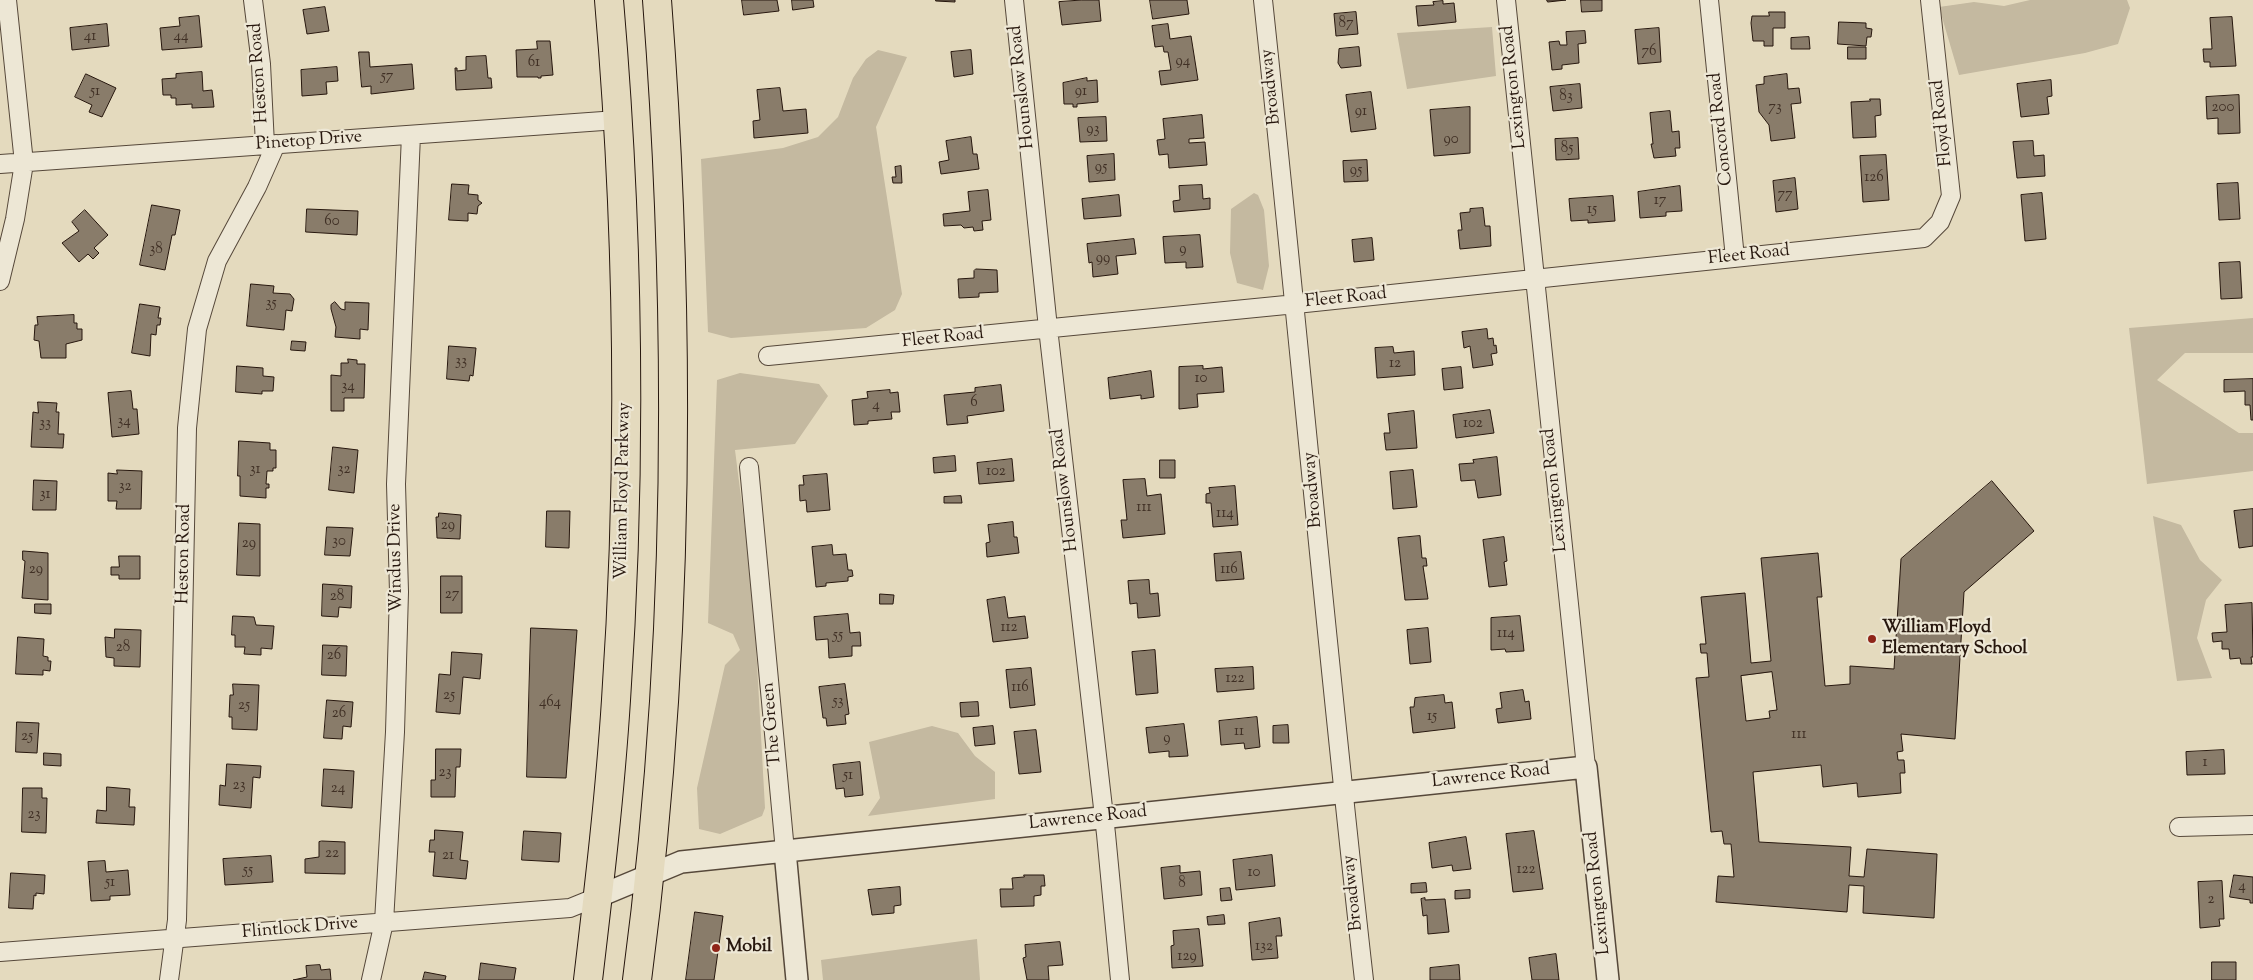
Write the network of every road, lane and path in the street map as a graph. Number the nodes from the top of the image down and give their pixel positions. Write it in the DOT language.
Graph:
graph roads {
  1 [pos="7,0"];
  2 [pos="253,0"];
  3 [pos="609,0"];
  4 [pos="657,0"];
  5 [pos="1014,0"];
  6 [pos="1263,0"];
  7 [pos="1506,0"];
  8 [pos="1709,0"];
  9 [pos="1930,0"];
  10 [pos="617,120"];
  11 [pos="410,135"];
  12 [pos="270,145"];
  13 [pos="24,163"];
  14 [pos="0,164"];
  15 [pos="1924,238"];
  16 [pos="1736,258"];
  17 [pos="1535,278"];
  18 [pos="0,281"];
  19 [pos="1296,304"];
  20 [pos="1048,328"];
  21 [pos="768,356"];
  22 [pos="749,467"];
  23 [pos="1586,767"];
  24 [pos="1343,792"];
  25 [pos="1104,817"];
  26 [pos="2253,825"];
  27 [pos="2179,827"];
  28 [pos="784,852"];
  29 [pos="650,875"];
  30 [pos="597,897"];
  31 [pos="384,922"];
  32 [pos="176,939"];
  33 [pos="0,952"];
  34 [pos="169,980"];
  35 [pos="371,980"];
  36 [pos="588,980"];
  37 [pos="637,980"];
  38 [pos="797,980"];
  39 [pos="1120,980"];
  40 [pos="1364,980"];
  41 [pos="1608,980"];
  1 -- 13 [label="street"];
  2 -- 12 [label="street, Heston Road"];
  3 -- 10 [label="highway, William Floyd Parkway"];
  4 -- 29 [label="highway"];
  5 -- 20 [label="street, Hounslow Road"];
  6 -- 19 [label="street, Broadway"];
  7 -- 17 [label="street, Lexington Road"];
  8 -- 16 [label="street, Concord Road"];
  9 -- 15 [label="street, Floyd Road"];
  10 -- 11 [label="street, Pinetop Drive"];
  10 -- 30 [label="highway, William Floyd Parkway"];
  11 -- 12 [label="street, Pinetop Drive"];
  11 -- 31 [label="street, Windus Drive"];
  12 -- 13 [label="street, Pinetop Drive"];
  12 -- 32 [label="street, Heston Road"];
  13 -- 14 [label="street, Pinetop Drive"];
  13 -- 18 [label="street"];
  15 -- 16 [label="street, Fleet Road"];
  16 -- 17 [label="street, Fleet Road"];
  17 -- 19 [label="street, Fleet Road"];
  17 -- 23 [label="street, Lexington Road"];
  19 -- 20 [label="street, Fleet Road"];
  19 -- 24 [label="street, Broadway"];
  20 -- 21 [label="street, Fleet Road"];
  20 -- 25 [label="street, Hounslow Road"];
  22 -- 28 [label="street, The Green"];
  23 -- 24 [label="street, Lawrence Road"];
  23 -- 41 [label="street, Lexington Road"];
  24 -- 25 [label="street, Lawrence Road"];
  24 -- 40 [label="street, Broadway"];
  25 -- 28 [label="street, Lawrence Road"];
  25 -- 39 [label="street, Hounslow Road"];
  26 -- 27 [label="street"];
  28 -- 29 [label="street, Lawrence Road"];
  28 -- 38 [label="street, The Green"];
  29 -- 30 [label="street, Lawrence Road"];
  29 -- 37 [label="highway"];
  30 -- 31 [label="street, Flintlock Drive"];
  30 -- 36 [label="highway, William Floyd Parkway"];
  31 -- 32 [label="street, Flintlock Drive"];
  31 -- 35 [label="street, Windus Drive"];
  32 -- 33 [label="street, Flintlock Drive"];
  32 -- 34 [label="street, Heston Road"];
}
